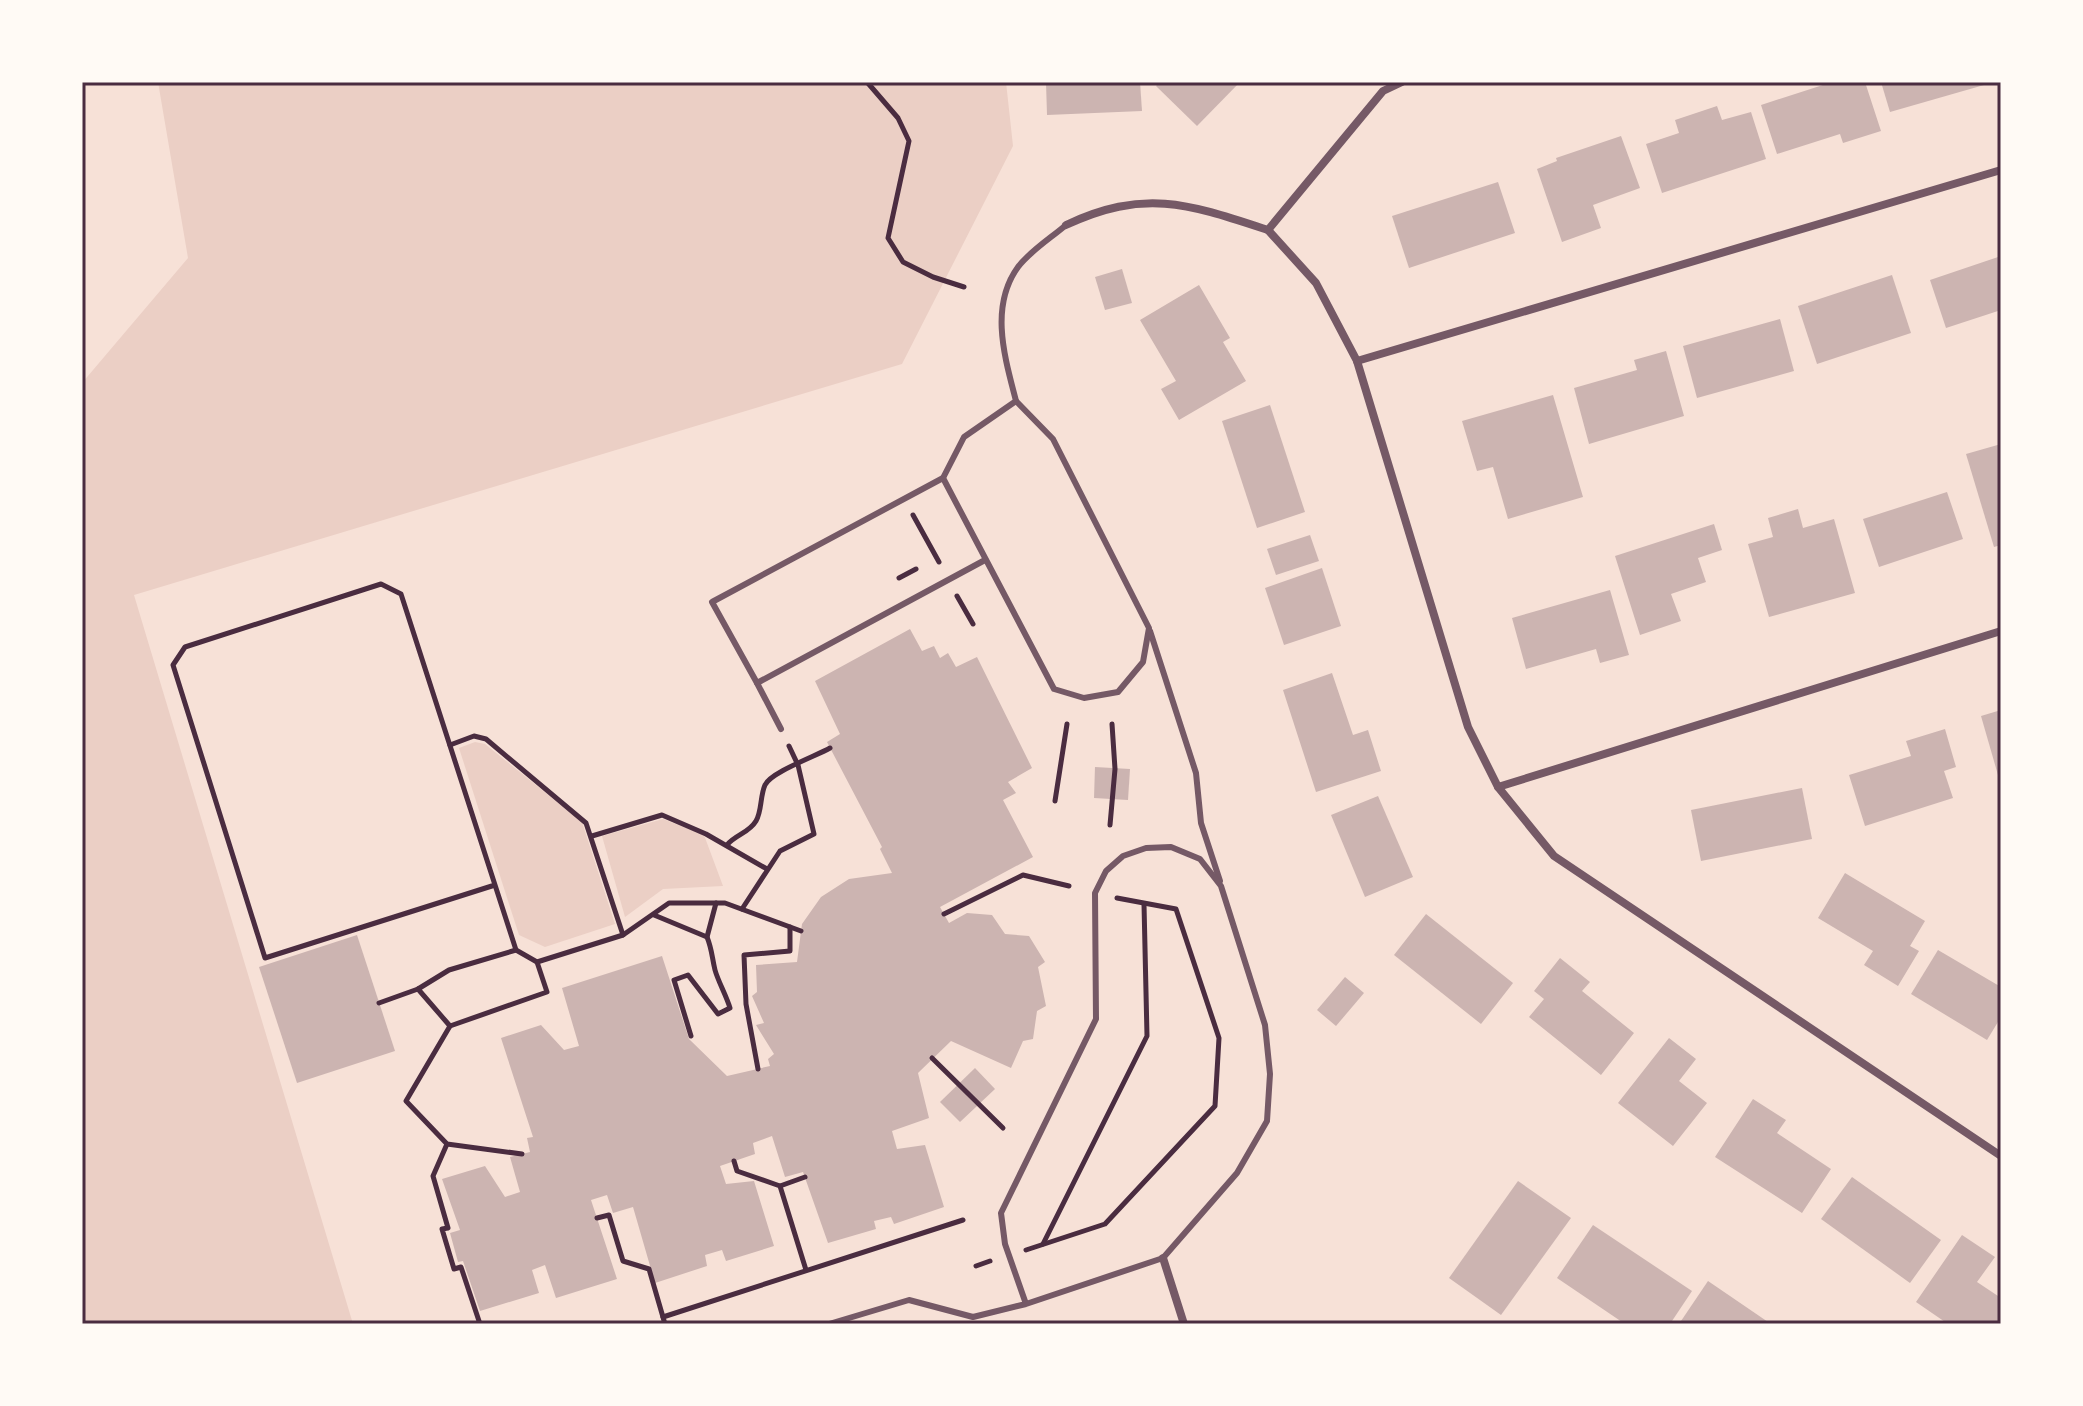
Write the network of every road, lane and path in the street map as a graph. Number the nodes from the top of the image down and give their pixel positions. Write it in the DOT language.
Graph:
graph roads {
  1 [pos="867,82"];
  2 [pos="1402,82"];
  3 [pos="2001,170"];
  4 [pos="1066,225"];
  5 [pos="1268,230"];
  6 [pos="964,287"];
  7 [pos="1357,361"];
  8 [pos="1016,401"];
  9 [pos="943,478"];
  10 [pos="905,499"];
  11 [pos="985,560"];
  12 [pos="948,580"];
  13 [pos="973,624"];
  14 [pos="1149,628"];
  15 [pos="2001,631"];
  16 [pos="757,683"];
  17 [pos="1067,724"];
  18 [pos="1112,724"];
  19 [pos="781,729"];
  20 [pos="450,745"];
  21 [pos="830,748"];
  22 [pos="798,765"];
  23 [pos="1498,787"];
  24 [pos="1055,801"];
  25 [pos="1110,825"];
  26 [pos="592,836"];
  27 [pos="727,845"];
  28 [pos="767,869"];
  29 [pos="495,885"];
  30 [pos="1069,886"];
  31 [pos="1221,886"];
  32 [pos="1117,898"];
  33 [pos="716,903"];
  34 [pos="1144,904"];
  35 [pos="742,909"];
  36 [pos="944,914"];
  37 [pos="653,915"];
  38 [pos="790,927"];
  39 [pos="801,931"];
  40 [pos="623,935"];
  41 [pos="707,937"];
  42 [pos="516,950"];
  43 [pos="537,962"];
  44 [pos="418,989"];
  45 [pos="379,1003"];
  46 [pos="450,1026"];
  47 [pos="691,1036"];
  48 [pos="932,1058"];
  49 [pos="758,1069"];
  50 [pos="1003,1128"];
  51 [pos="447,1144"];
  52 [pos="522,1154"];
  53 [pos="2001,1156"];
  54 [pos="734,1161"];
  55 [pos="805,1177"];
  56 [pos="780,1186"];
  57 [pos="597,1218"];
  58 [pos="963,1220"];
  59 [pos="1042,1245"];
  60 [pos="1025,1251"];
  61 [pos="1163,1258"];
  62 [pos="993,1261"];
  63 [pos="976,1266"];
  64 [pos="806,1270"];
  65 [pos="1026,1304"];
  66 [pos="664,1321"];
  67 [pos="480,1324"];
  68 [pos="829,1324"];
  69 [pos="1184,1324"];
  1 -- 6 [label="path"];
  2 -- 5 [label="street"];
  3 -- 7 [label="street"];
  4 -- 5 [label="street"];
  4 -- 8 [label="lane"];
  5 -- 7 [label="street"];
  7 -- 23 [label="street"];
  8 -- 9 [label="lane"];
  8 -- 14 [label="lane"];
  9 -- 10 [label="lane"];
  9 -- 11 [label="lane"];
  10 -- 12 [label="path"];
  10 -- 16 [label="lane"];
  11 -- 12 [label="lane"];
  11 -- 14 [label="lane"];
  12 -- 13 [label="path"];
  12 -- 16 [label="lane"];
  14 -- 31 [label="lane"];
  15 -- 23 [label="street"];
  16 -- 19 [label="lane"];
  17 -- 24 [label="path"];
  18 -- 25 [label="path"];
  19 -- 22 [label="path"];
  20 -- 26 [label="path"];
  20 -- 29 [label="path"];
  20 -- 29 [label="path"];
  21 -- 22 [label="path"];
  22 -- 27 [label="path"];
  22 -- 28 [label="path"];
  23 -- 53 [label="street"];
  26 -- 27 [label="path"];
  26 -- 40 [label="path"];
  27 -- 28 [label="path"];
  28 -- 35 [label="path"];
  29 -- 42 [label="path"];
  30 -- 36 [label="path"];
  31 -- 61 [label="lane"];
  31 -- 65 [label="lane"];
  32 -- 34 [label="path"];
  33 -- 35 [label="path"];
  33 -- 37 [label="path"];
  33 -- 41 [label="path"];
  34 -- 59 [label="path"];
  34 -- 59 [label="path"];
  35 -- 38 [label="path"];
  37 -- 40 [label="path"];
  37 -- 41 [label="path"];
  38 -- 39 [label="path"];
  38 -- 49 [label="path"];
  40 -- 43 [label="path"];
  41 -- 47 [label="path"];
  42 -- 43 [label="path"];
  42 -- 44 [label="path"];
  43 -- 46 [label="path"];
  44 -- 45 [label="path"];
  44 -- 46 [label="path"];
  46 -- 51 [label="path"];
  48 -- 50 [label="path"];
  51 -- 52 [label="path"];
  51 -- 67 [label="path"];
  54 -- 56 [label="path"];
  55 -- 56 [label="path"];
  56 -- 64 [label="path"];
  57 -- 66 [label="path"];
  58 -- 64 [label="path"];
  59 -- 60 [label="path"];
  61 -- 65 [label="lane"];
  61 -- 69 [label="street"];
  62 -- 63 [label="path"];
  64 -- 66 [label="path"];
  65 -- 68 [label="lane"];
}
